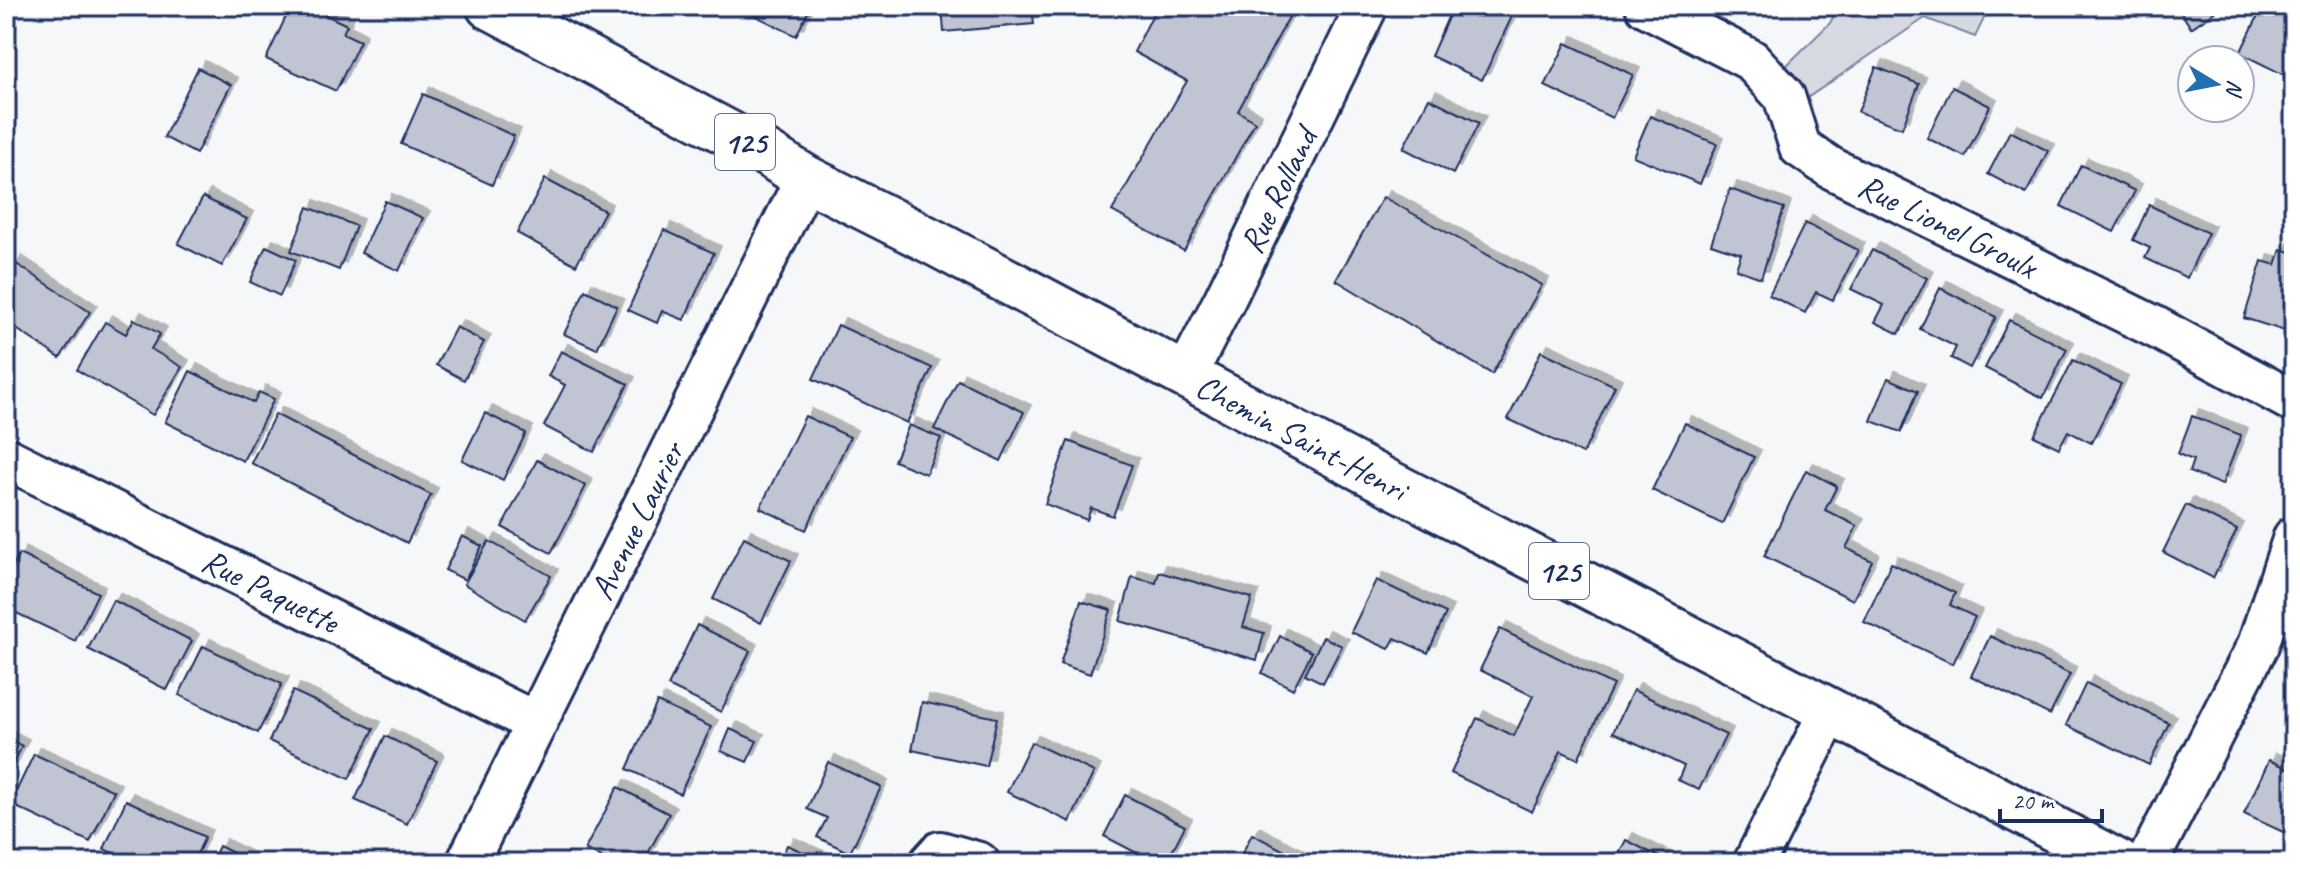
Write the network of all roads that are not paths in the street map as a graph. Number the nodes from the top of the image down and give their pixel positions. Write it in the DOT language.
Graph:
graph roads {
  1 [pos="489,6"];
  2 [pos="1367,6"];
  3 [pos="1646,6"];
  4 [pos="806,178"];
  5 [pos="1186,375"];
  6 [pos="2294,402"];
  7 [pos="6,458"];
  8 [pos="2294,537"];
  9 [pos="1830,711"];
  10 [pos="536,723"];
  11 [pos="467,863"];
  12 [pos="930,863"];
  13 [pos="979,863"];
  14 [pos="1754,863"];
  15 [pos="2119,863"];
  16 [pos="2147,863"];
  1 -- 4 [label="main road, Chemin Saint-Henri / 125"];
  2 -- 5 [label="street, Rue Rolland"];
  3 -- 6 [label="street, Rue Lionel Groulx"];
  4 -- 5 [label="main road, Chemin Saint-Henri / 125"];
  4 -- 10 [label="street, Avenue Laurier"];
  5 -- 9 [label="main road, Chemin Saint-Henri / 125"];
  7 -- 10 [label="street, Rue Paquette"];
  8 -- 16 [label="street"];
  9 -- 14 [label="street"];
  9 -- 15 [label="main road, Chemin Saint-Henri / 125"];
  10 -- 11 [label="street, Avenue Laurier"];
  12 -- 13 [label="street"];
}
